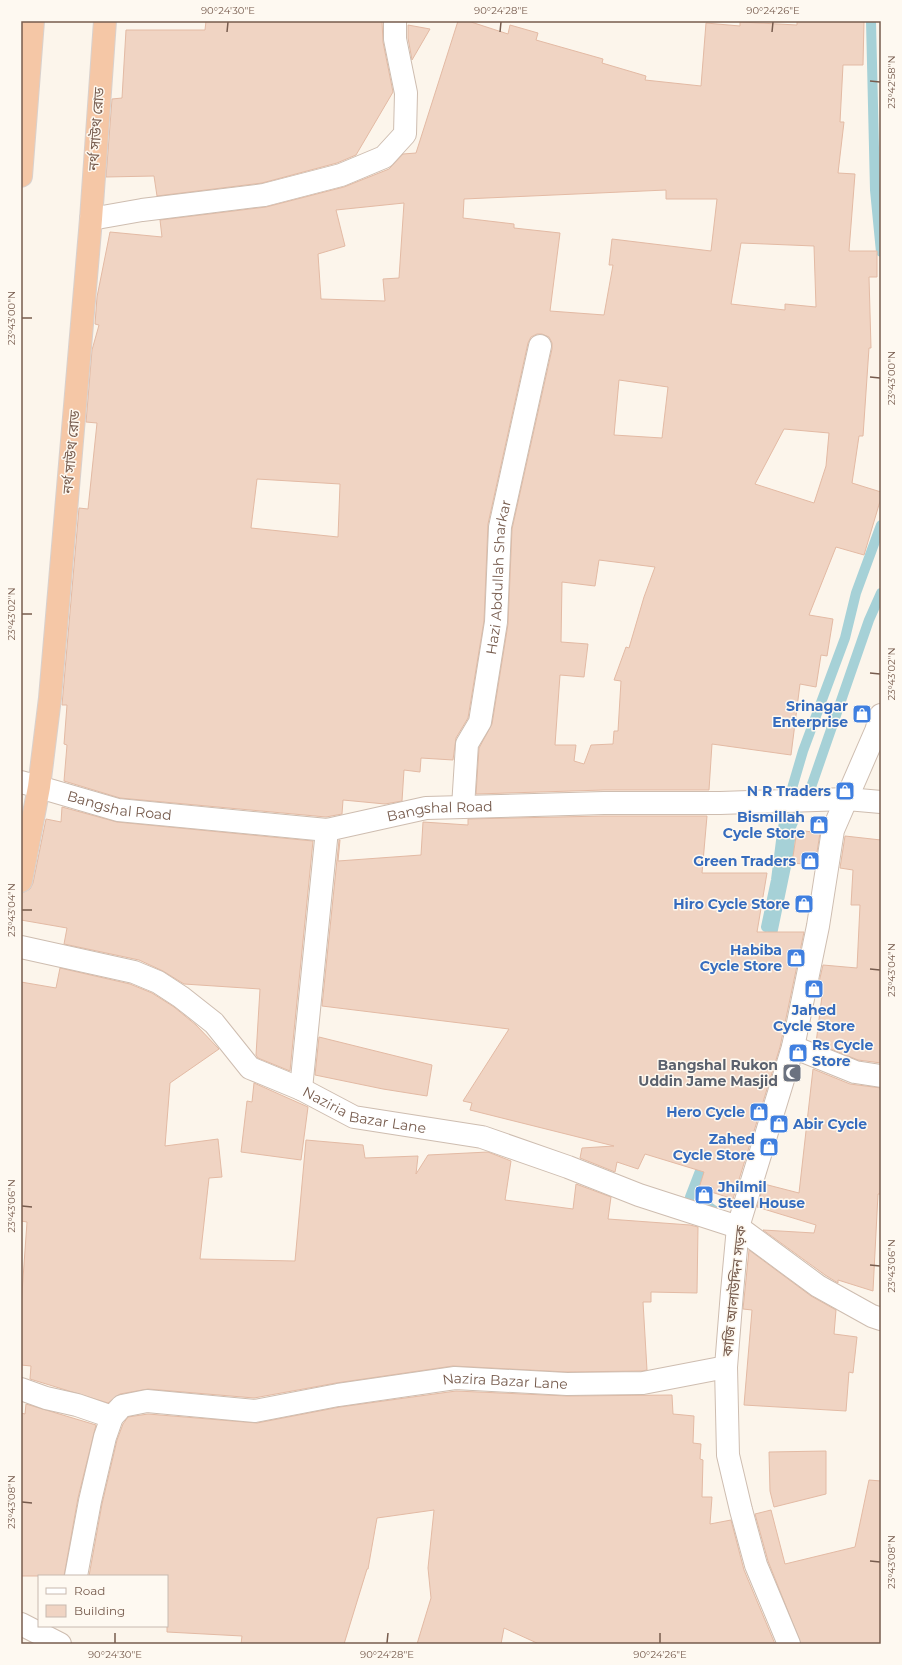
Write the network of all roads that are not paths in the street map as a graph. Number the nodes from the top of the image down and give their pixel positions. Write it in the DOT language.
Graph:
graph roads {
  1 [pos="33,21"];
  2 [pos="105,21"];
  3 [pos="395,21"];
  4 [pos="21,176"];
  5 [pos="91,219"];
  6 [pos="540,346"];
  7 [pos="881,715"];
  8 [pos="30,785"];
  9 [pos="847,799"];
  10 [pos="881,802"];
  11 [pos="463,807"];
  12 [pos="327,830"];
  13 [pos="21,881"];
  14 [pos="21,947"];
  15 [pos="793,1047"];
  16 [pos="881,1076"];
  17 [pos="301,1089"];
  18 [pos="738,1228"];
  19 [pos="881,1319"];
  20 [pos="726,1367"];
  21 [pos="21,1389"];
  22 [pos="112,1417"];
  23 [pos="76,1575"];
  24 [pos="21,1624"];
  25 [pos="64,1627"];
  26 [pos="53,1642"];
  27 [pos="790,1644"];
  1 -- 4 [label="highway"];
  2 -- 5 [label="highway, নর্থ সাউথ রোড"];
  3 -- 5 [label="street"];
  5 -- 8 [label="highway, নর্থ সাউথ রোড"];
  6 -- 11 [label="street, Hazi Abdullah Sharkar"];
  7 -- 9 [label="street, কাজি আলাউদ্দিন সড়ক"];
  8 -- 12 [label="street, Bangshal Road"];
  8 -- 13 [label="highway, নর্থ সাউথ রোড"];
  9 -- 10 [label="street, Bangshal Road"];
  9 -- 11 [label="street, Bangshal Road"];
  9 -- 15 [label="street, কাজি আলাউদ্দিন সড়ক"];
  11 -- 12 [label="street, Bangshal Road"];
  12 -- 17 [label="street"];
  14 -- 17 [label="street, Naziria Bazar Lane"];
  15 -- 16 [label="street"];
  15 -- 18 [label="street, কাজি আলাউদ্দিন সড়ক"];
  17 -- 18 [label="street, Naziria Bazar Lane"];
  18 -- 19 [label="street, Naziria Bazar Lane"];
  18 -- 20 [label="street, কাজি আলাউদ্দিন সড়ক"];
  20 -- 22 [label="street, Nazira Bazar Lane"];
  20 -- 27 [label="street, কাজি আলাউদ্দিন সড়ক"];
  21 -- 22 [label="street"];
  22 -- 23 [label="street"];
  24 -- 26 [label="street"];
  25 -- 26 [label="street"];
}
